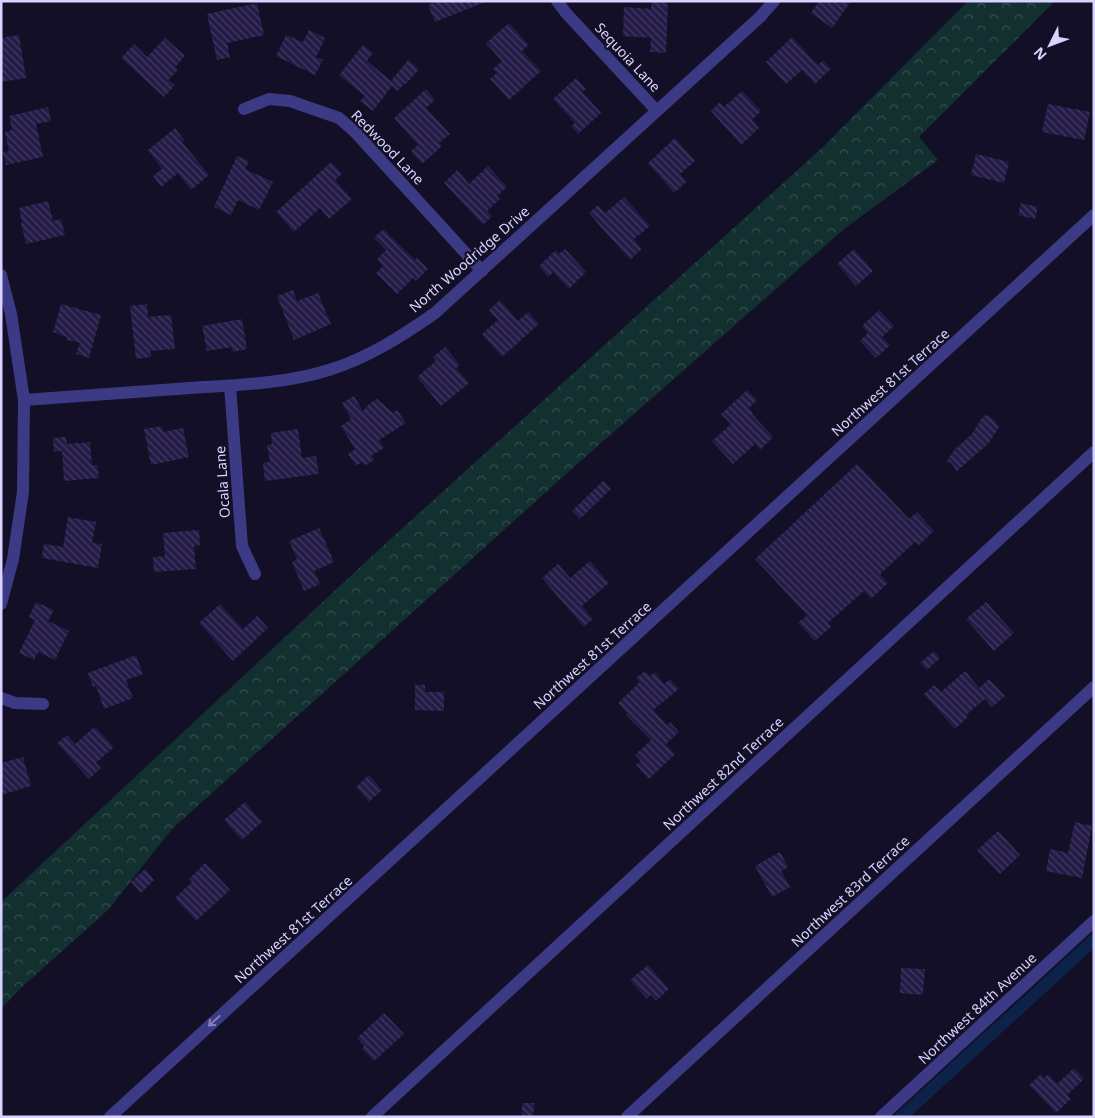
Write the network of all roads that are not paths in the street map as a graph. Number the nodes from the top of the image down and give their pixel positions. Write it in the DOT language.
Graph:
graph roads {
  1 [pos="557,1"];
  2 [pos="774,1"];
  3 [pos="244,108"];
  4 [pos="657,110"];
  5 [pos="1094,216"];
  6 [pos="482,271"];
  7 [pos="1,275"];
  8 [pos="230,386"];
  9 [pos="24,400"];
  10 [pos="1094,452"];
  11 [pos="254,574"];
  12 [pos="1,604"];
  13 [pos="1094,687"];
  14 [pos="1,698"];
  15 [pos="43,704"];
  16 [pos="1094,921"];
  17 [pos="110,1117"];
  18 [pos="372,1117"];
  19 [pos="627,1117"];
  20 [pos="881,1117"];
  1 -- 4 [label="street, Sequoia Lane"];
  2 -- 4 [label="street, North Woodridge Drive"];
  3 -- 6 [label="street, Redwood Lane"];
  4 -- 6 [label="street, North Woodridge Drive"];
  5 -- 17 [label="street, Northwest 81st Terrace, one-way"];
  6 -- 8 [label="street, North Woodridge Drive"];
  7 -- 9 [label="street"];
  8 -- 9 [label="street, North Woodridge Drive"];
  8 -- 11 [label="street, Ocala Lane"];
  9 -- 12 [label="street"];
  10 -- 18 [label="street, Northwest 82nd Terrace"];
  13 -- 19 [label="street, Northwest 83rd Terrace"];
  14 -- 15 [label="street"];
  16 -- 20 [label="street, Northwest 84th Avenue"];
}
